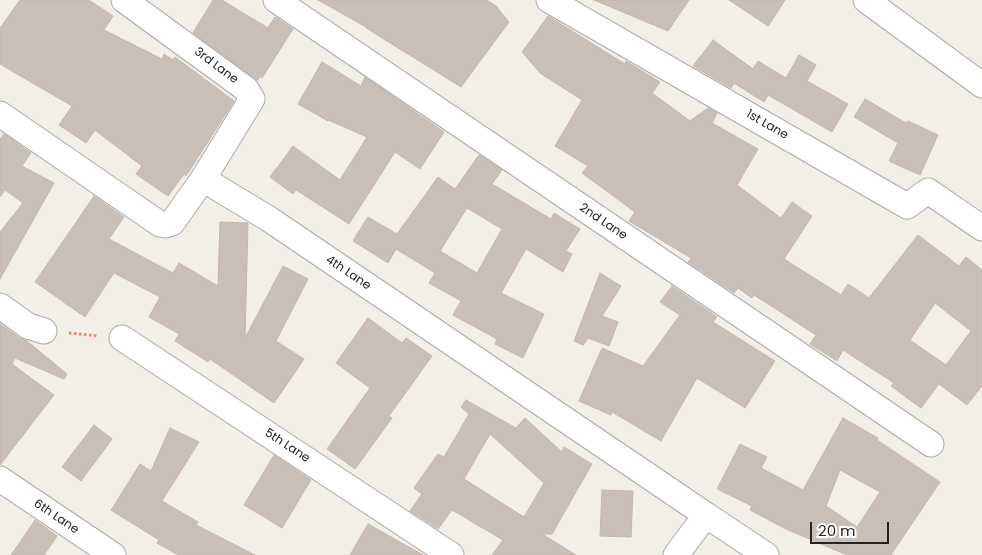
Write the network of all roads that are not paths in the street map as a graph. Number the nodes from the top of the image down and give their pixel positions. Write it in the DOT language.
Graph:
graph roads {
  1 [pos="124,0"];
  2 [pos="276,0"];
  3 [pos="549,0"];
  4 [pos="866,0"];
  5 [pos="982,85"];
  6 [pos="0,114"];
  7 [pos="203,179"];
  8 [pos="982,228"];
  9 [pos="0,306"];
  10 [pos="44,331"];
  11 [pos="122,338"];
  12 [pos="931,444"];
  13 [pos="0,479"];
  14 [pos="706,515"];
  15 [pos="113,555"];
  16 [pos="451,555"];
  17 [pos="676,555"];
  18 [pos="766,555"];
  1 -- 7 [label="street, 3rd Lane"];
  2 -- 12 [label="street, 2nd Lane"];
  3 -- 8 [label="street, 1st Lane"];
  4 -- 5 [label="street"];
  6 -- 7 [label="street"];
  7 -- 14 [label="street, 4th Lane"];
  9 -- 10 [label="street"];
  11 -- 16 [label="street, 5th Lane"];
  13 -- 15 [label="street, 6th Lane"];
  14 -- 17 [label="street"];
  14 -- 18 [label="street, 4th Lane"];
}
